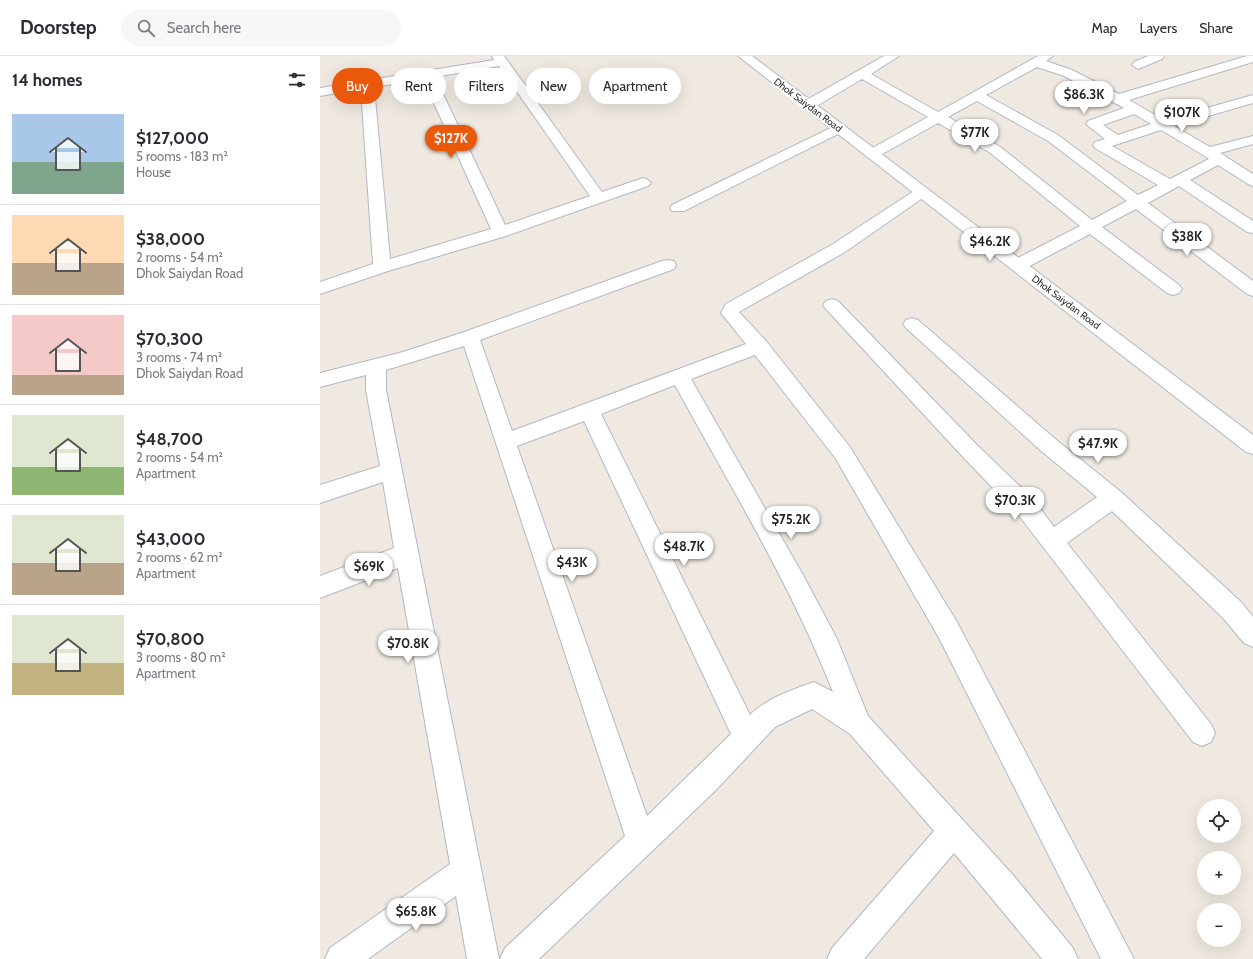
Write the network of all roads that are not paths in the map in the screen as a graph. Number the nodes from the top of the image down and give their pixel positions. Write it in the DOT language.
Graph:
graph roads {
  1 [pos="744,56"];
  2 [pos="893,56"];
  3 [pos="1158,56"];
  4 [pos="1253,58"];
  5 [pos="500,59"];
  6 [pos="1042,59"];
  7 [pos="1138,65"];
  8 [pos="446,70"];
  9 [pos="862,74"];
  10 [pos="332,90"];
  11 [pos="320,92"];
  12 [pos="976,95"];
  13 [pos="1118,99"];
  14 [pos="1253,100"];
  15 [pos="369,104"];
  16 [pos="441,104"];
  17 [pos="808,105"];
  18 [pos="1135,109"];
  19 [pos="938,116"];
  20 [pos="1162,125"];
  21 [pos="839,128"];
  22 [pos="1116,140"];
  23 [pos="1253,140"];
  24 [pos="872,154"];
  25 [pos="1213,156"];
  26 [pos="1253,181"];
  27 [pos="1175,182"];
  28 [pos="643,183"];
  29 [pos="922,192"];
  30 [pos="599,198"];
  31 [pos="1139,201"];
  32 [pos="678,208"];
  33 [pos="1091,227"];
  34 [pos="1253,228"];
  35 [pos="500,232"];
  36 [pos="668,265"];
  37 [pos="1018,266"];
  38 [pos="382,267"];
  39 [pos="320,288"];
  40 [pos="1173,289"];
  41 [pos="1253,290"];
  42 [pos="832,305"];
  43 [pos="912,324"];
  44 [pos="470,337"];
  45 [pos="759,346"];
  46 [pos="376,365"];
  47 [pos="680,376"];
  48 [pos="320,380"];
  49 [pos="588,411"];
  50 [pos="506,442"];
  51 [pos="1253,446"];
  52 [pos="391,471"];
  53 [pos="320,494"];
  54 [pos="1113,498"];
  55 [pos="1053,540"];
  56 [pos="406,554"];
  57 [pos="320,586"];
  58 [pos="1253,635"];
  59 [pos="858,725"];
  60 [pos="1202,733"];
  61 [pos="747,738"];
  62 [pos="954,832"];
  63 [pos="641,841"];
  64 [pos="466,871"];
  65 [pos="341,959"];
  66 [pos="483,959"];
  67 [pos="516,959"];
  68 [pos="843,959"];
  69 [pos="1062,959"];
  70 [pos="1118,959"];
  1 -- 17 [label="street, Dhok Saiydan Road"];
  2 -- 9 [label="street"];
  3 -- 7 [label="street"];
  4 -- 13 [label="street"];
  5 -- 8 [label="street"];
  5 -- 30 [label="street"];
  6 -- 12 [label="street"];
  6 -- 13 [label="street"];
  9 -- 17 [label="street"];
  9 -- 19 [label="street"];
  10 -- 11 [label="street"];
  12 -- 19 [label="street"];
  12 -- 31 [label="street"];
  13 -- 18 [label="street"];
  14 -- 20 [label="street"];
  15 -- 38 [label="street"];
  16 -- 35 [label="street"];
  17 -- 21 [label="street, Dhok Saiydan Road"];
  18 -- 20 [label="street"];
  18 -- 22 [label="street"];
  19 -- 24 [label="street"];
  19 -- 33 [label="street"];
  20 -- 22 [label="street"];
  20 -- 25 [label="street"];
  21 -- 24 [label="street, Dhok Saiydan Road"];
  21 -- 32 [label="street"];
  22 -- 27 [label="street"];
  23 -- 25 [label="street"];
  24 -- 29 [label="street, Dhok Saiydan Road"];
  25 -- 26 [label="street"];
  25 -- 27 [label="street"];
  27 -- 31 [label="street"];
  27 -- 34 [label="street"];
  28 -- 30 [label="street"];
  29 -- 37 [label="street, Dhok Saiydan Road"];
  29 -- 45 [label="street"];
  30 -- 35 [label="street"];
  31 -- 33 [label="street"];
  31 -- 41 [label="street"];
  33 -- 37 [label="street"];
  33 -- 40 [label="street"];
  35 -- 38 [label="street"];
  36 -- 44 [label="street"];
  37 -- 51 [label="street, Dhok Saiydan Road"];
  38 -- 39 [label="street"];
  42 -- 55 [label="street"];
  43 -- 54 [label="street"];
  44 -- 46 [label="street"];
  44 -- 50 [label="street"];
  45 -- 47 [label="street"];
  45 -- 70 [label="street"];
  46 -- 48 [label="street"];
  46 -- 52 [label="street"];
  47 -- 49 [label="street"];
  47 -- 59 [label="street"];
  49 -- 50 [label="street"];
  49 -- 61 [label="street"];
  50 -- 63 [label="street"];
  52 -- 53 [label="street"];
  52 -- 56 [label="street"];
  54 -- 55 [label="street"];
  54 -- 58 [label="street"];
  55 -- 60 [label="street"];
  56 -- 57 [label="street"];
  56 -- 64 [label="street"];
  59 -- 61 [label="street"];
  59 -- 62 [label="street"];
  61 -- 63 [label="street"];
  62 -- 68 [label="street"];
  62 -- 69 [label="street"];
  63 -- 67 [label="street"];
  64 -- 65 [label="street"];
  64 -- 66 [label="street"];
}
